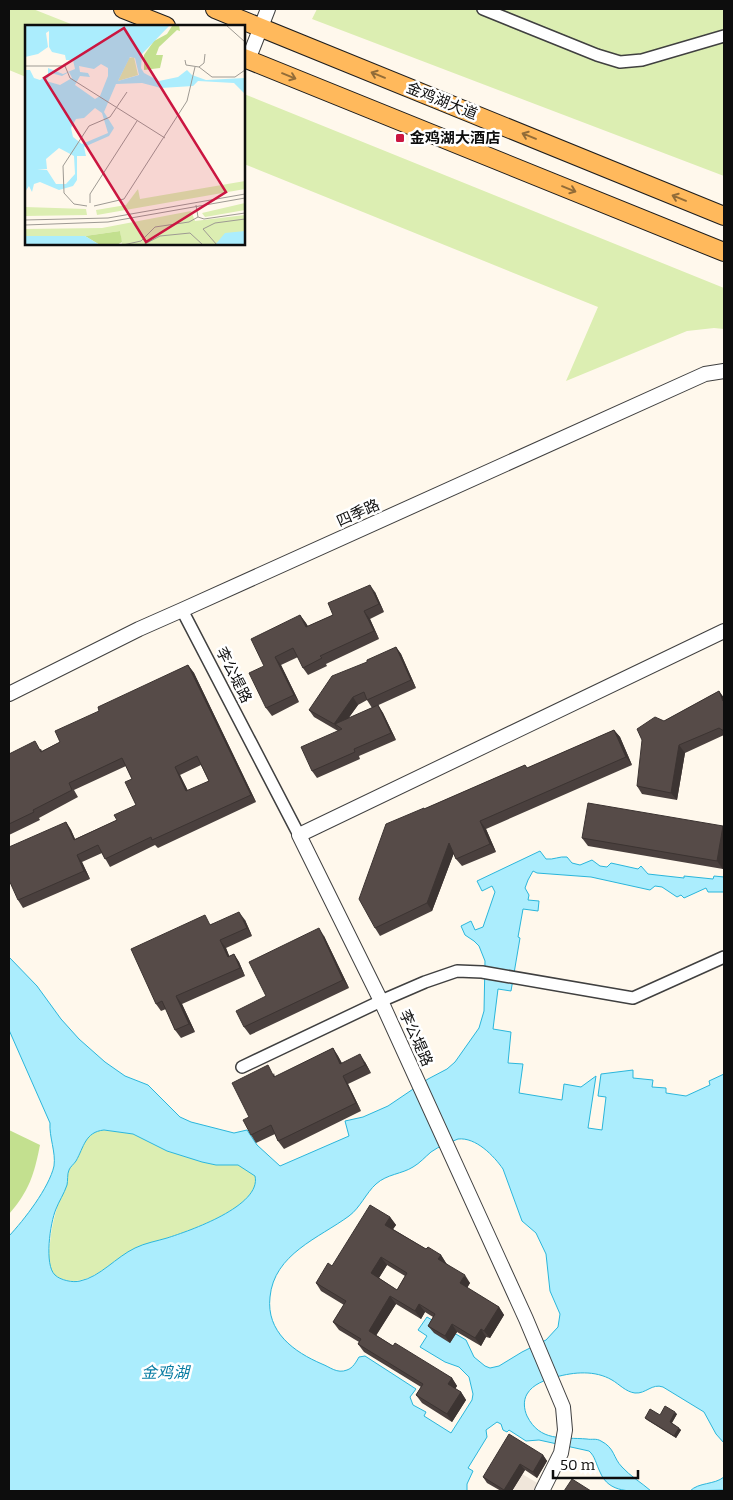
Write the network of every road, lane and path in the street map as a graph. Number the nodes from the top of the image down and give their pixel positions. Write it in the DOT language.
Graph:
graph roads {
  1 [pos="123,9"];
  2 [pos="214,9"];
  3 [pos="268,9"];
  4 [pos="483,9"];
  5 [pos="163,25"];
  6 [pos="261,28"];
  7 [pos="724,36"];
  8 [pos="246,59"];
  9 [pos="724,216"];
  10 [pos="724,252"];
  11 [pos="724,372"];
  12 [pos="182,610"];
  13 [pos="724,632"];
  14 [pos="9,694"];
  15 [pos="298,836"];
  16 [pos="724,957"];
  17 [pos="381,1000"];
  18 [pos="242,1067"];
  19 [pos="542,1491"];
  1 -- 5 [label="main road"];
  2 -- 6 [label="main road, 金鸡湖大道"];
  3 -- 6 [label="street"];
  4 -- 7 [label="street"];
  6 -- 8 [label="street"];
  9 -- 6 [label="main road, 金鸡湖大道, one-way"];
  8 -- 10 [label="main road, one-way"];
  11 -- 12 [label="street, 四季路"];
  12 -- 14 [label="street, 四季路"];
  12 -- 15 [label="street, 李公堤路"];
  13 -- 15 [label="street"];
  15 -- 17 [label="street, 李公堤路"];
  16 -- 17 [label="street"];
  17 -- 18 [label="street"];
  17 -- 19 [label="street, 李公堤路"];
}
